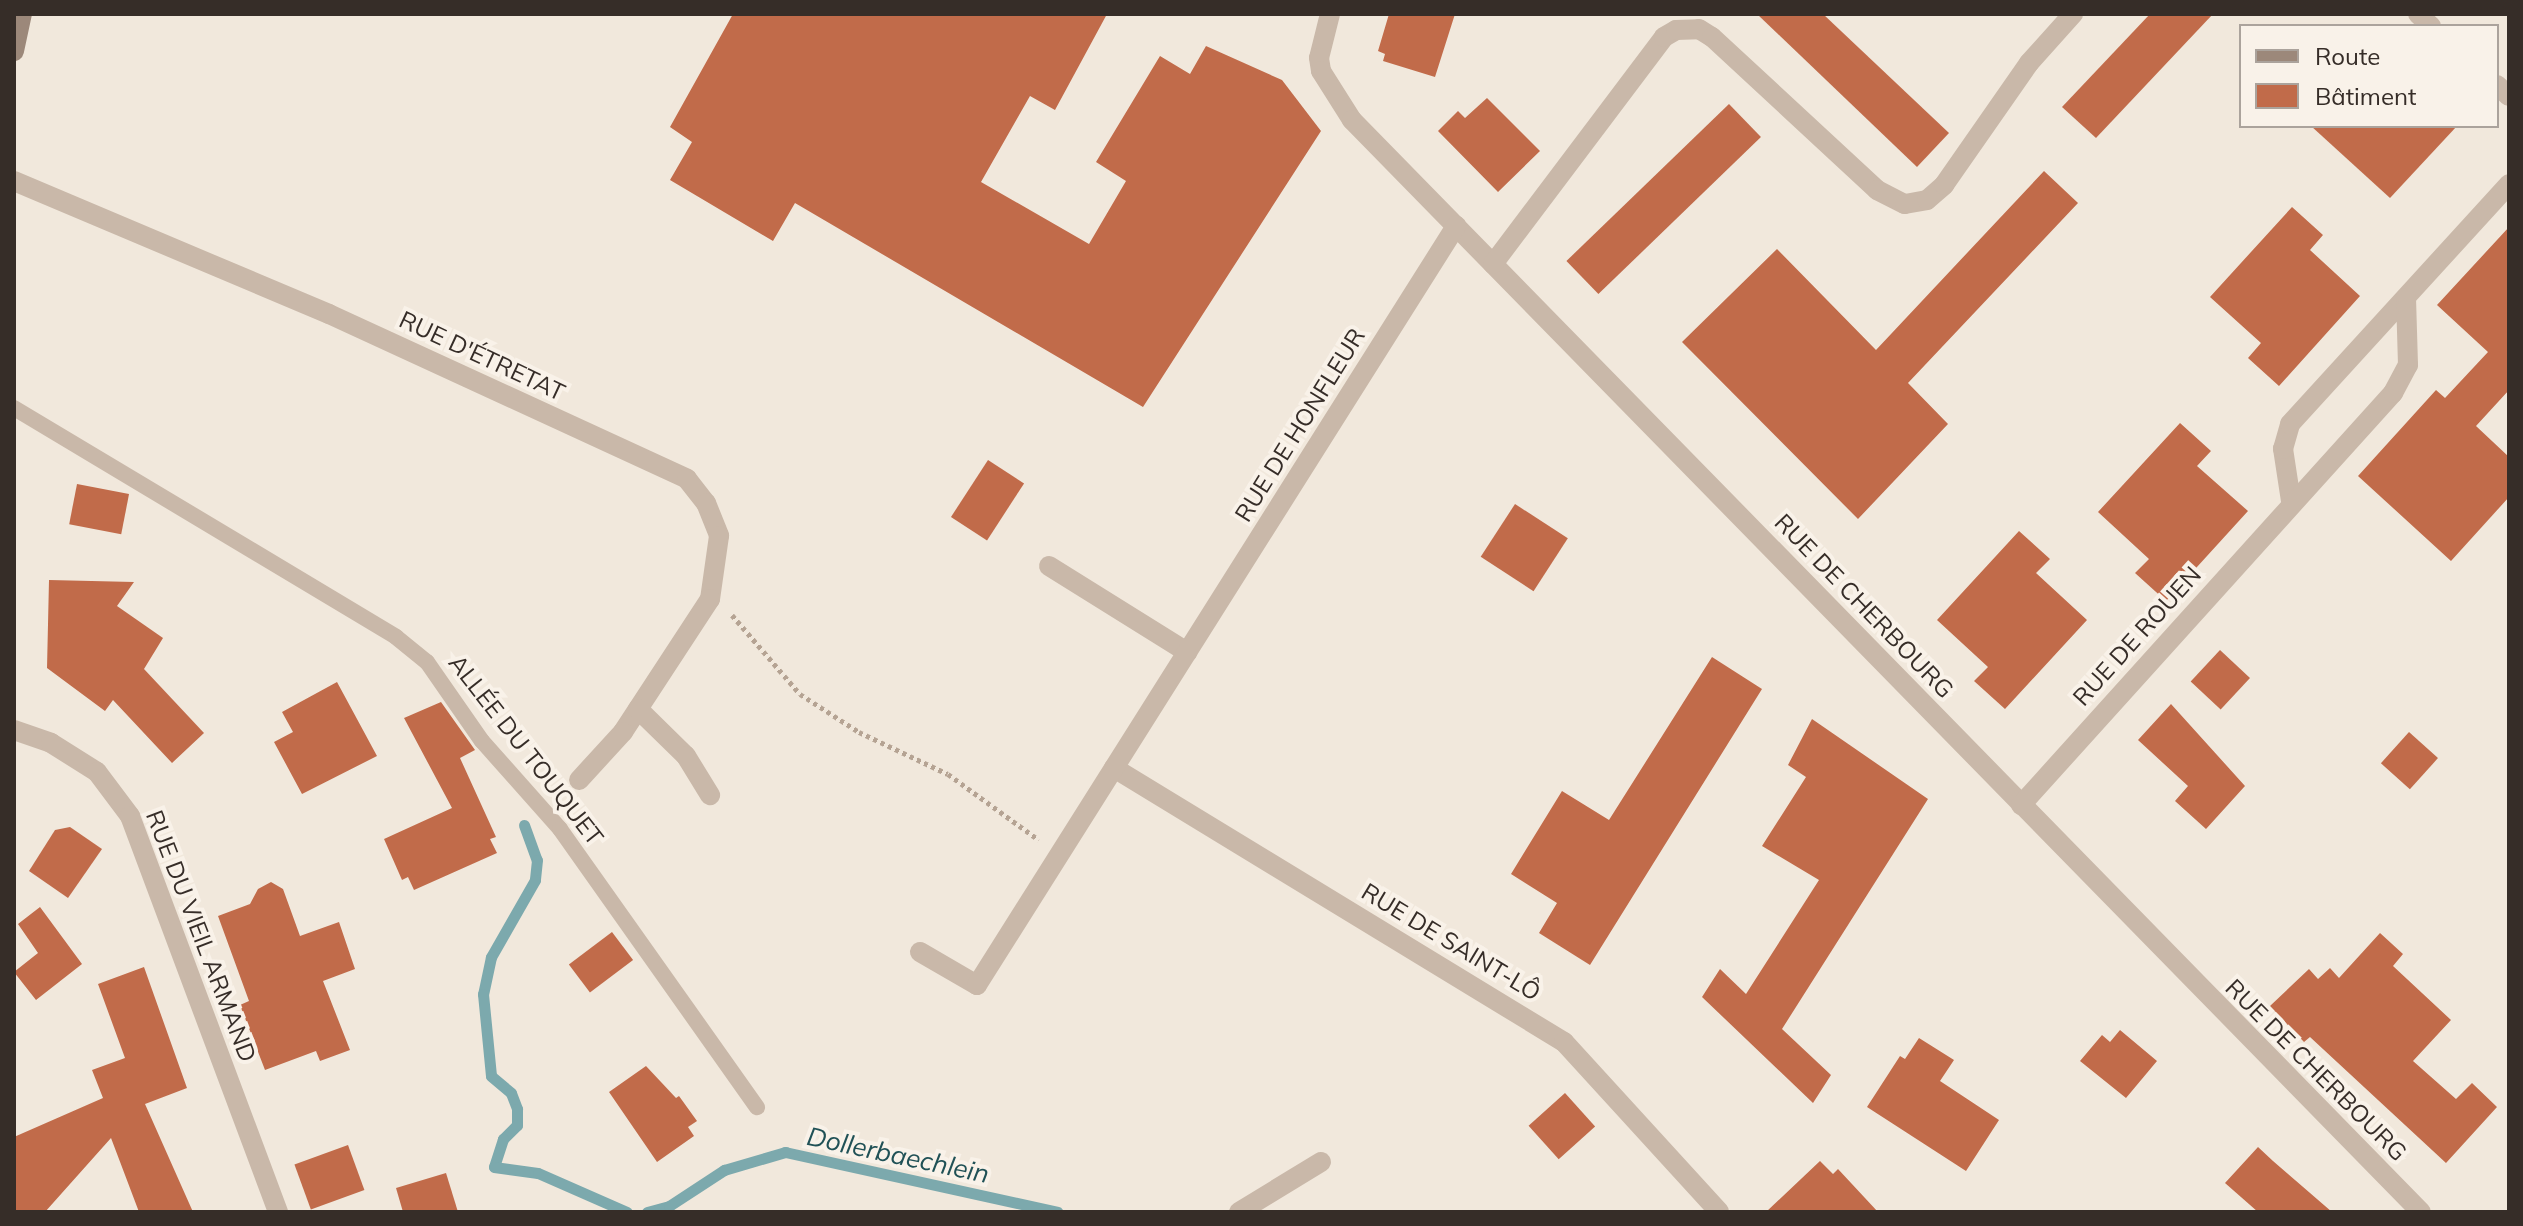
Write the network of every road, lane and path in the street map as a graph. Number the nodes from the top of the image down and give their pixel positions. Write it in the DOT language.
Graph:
graph roads {
  1 [pos="22,14"];
  2 [pos="1330,14"];
  3 [pos="2073,14"];
  4 [pos="14,51"];
  5 [pos="14,181"];
  6 [pos="2509,184"];
  7 [pos="1456,226"];
  8 [pos="1493,264"];
  9 [pos="2406,298"];
  10 [pos="14,408"];
  11 [pos="2291,501"];
  12 [pos="1049,566"];
  13 [pos="718,569"];
  14 [pos="1187,652"];
  15 [pos="638,709"];
  16 [pos="14,730"];
  17 [pos="1114,768"];
  18 [pos="579,780"];
  19 [pos="710,795"];
  20 [pos="2021,805"];
  21 [pos="1059,855"];
  22 [pos="920,952"];
  23 [pos="757,1107"];
  24 [pos="1321,1162"];
  25 [pos="271,1210"];
  26 [pos="1239,1212"];
  27 [pos="1719,1212"];
  28 [pos="2421,1212"];
  1 -- 4 [label="main road"];
  2 -- 7 [label="street, RUE DE CHERBOURG"];
  3 -- 8 [label="street"];
  5 -- 13 [label="street, RUE D'ÉTRETAT"];
  6 -- 9 [label="street"];
  7 -- 8 [label="street, RUE DE CHERBOURG"];
  7 -- 14 [label="street, RUE DE HONFLEUR"];
  8 -- 20 [label="street, RUE DE CHERBOURG"];
  9 -- 11 [label="street, RUE DE ROUEN"];
  9 -- 11 [label="street"];
  10 -- 23 [label="lane, ALLÉE DU TOUQUET"];
  11 -- 20 [label="street, RUE DE ROUEN"];
  12 -- 14 [label="street"];
  13 -- 15 [label="street, RUE D'ÉTRETAT"];
  13 -- 21 [label="path"];
  14 -- 17 [label="street, RUE DE HONFLEUR"];
  15 -- 18 [label="street, RUE D'ÉTRETAT"];
  15 -- 19 [label="street"];
  16 -- 25 [label="street, RUE DU VIEIL ARMAND"];
  17 -- 21 [label="street, RUE DE HONFLEUR"];
  17 -- 27 [label="street, RUE DE SAINT-LÔ"];
  20 -- 28 [label="street, RUE DE CHERBOURG"];
  21 -- 22 [label="street, RUE DE HONFLEUR"];
  24 -- 26 [label="street"];
}
